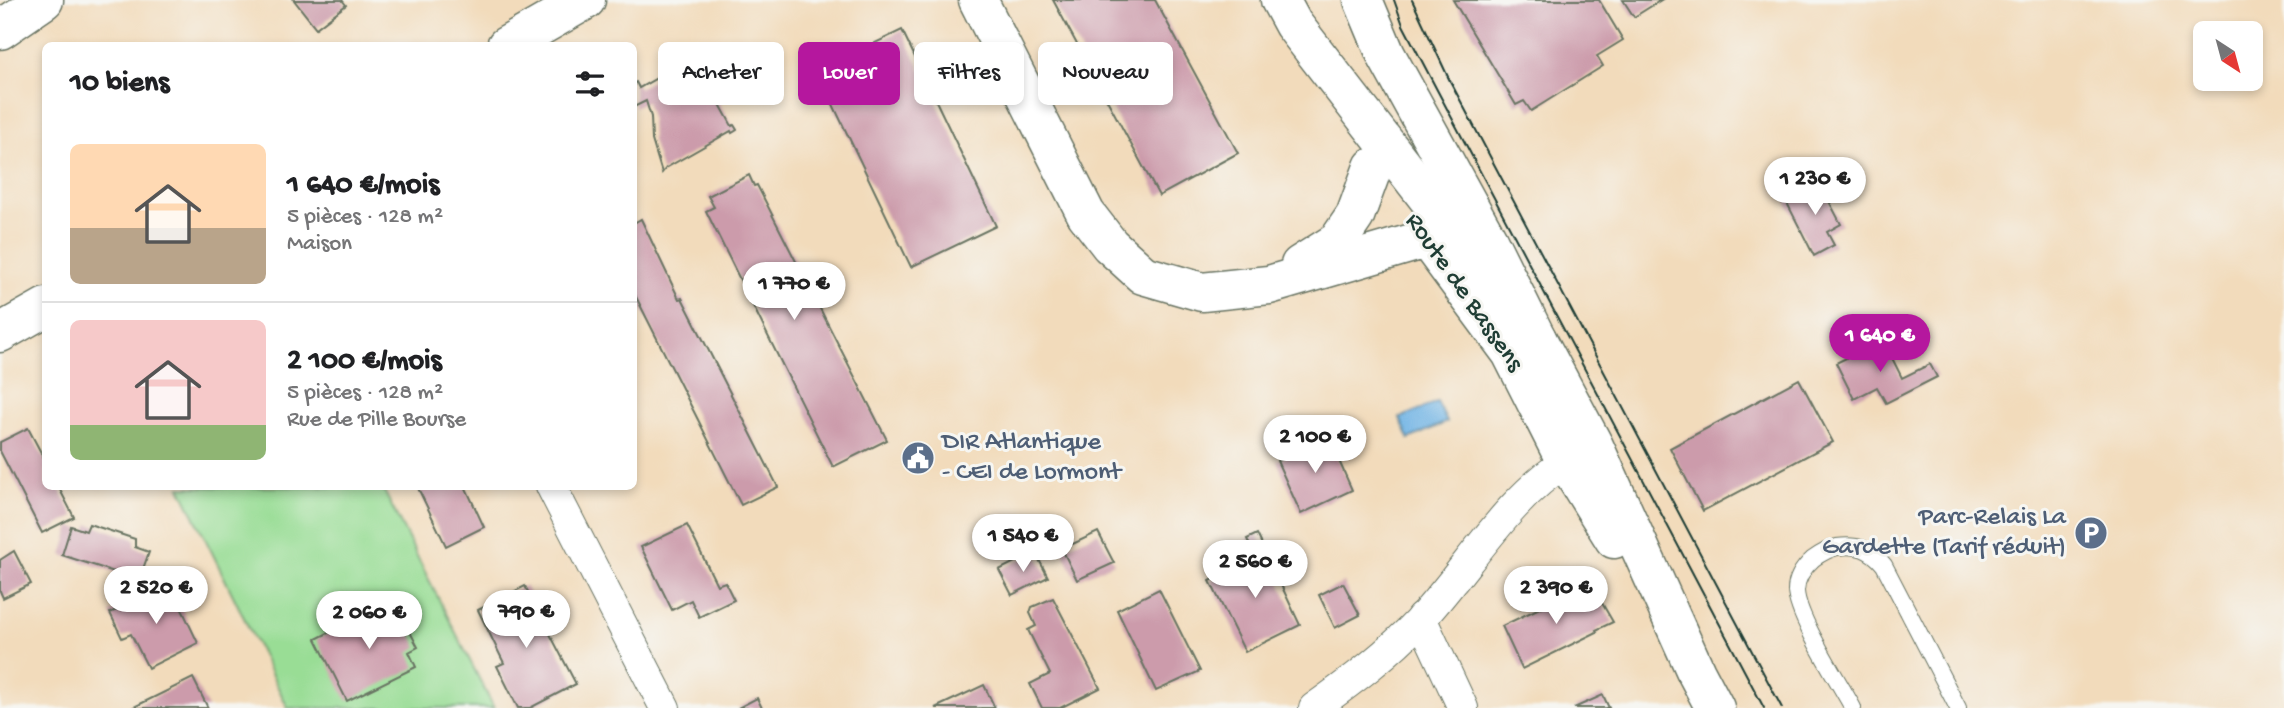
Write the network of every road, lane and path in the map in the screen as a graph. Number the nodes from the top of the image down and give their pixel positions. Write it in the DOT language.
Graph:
graph roads {
  1 [pos="44,0"];
  2 [pos="586,0"];
  3 [pos="978,0"];
  4 [pos="1252,0"];
  5 [pos="1280,0"];
  6 [pos="1363,0"];
  7 [pos="0,30"];
  8 [pos="513,42"];
  9 [pos="1373,167"];
  10 [pos="1426,239"];
  11 [pos="1269,285"];
  12 [pos="42,309"];
  13 [pos="0,333"];
  14 [pos="1537,339"];
  15 [pos="1566,462"];
  16 [pos="553,490"];
  17 [pos="1421,618"];
  18 [pos="1696,672"];
  19 [pos="666,708"];
  20 [pos="1314,708"];
  21 [pos="1462,708"];
  22 [pos="1715,708"];
  23 [pos="1853,708"];
  24 [pos="1958,708"];
  1 -- 7 [label="main road"];
  2 -- 8 [label="main road"];
  3 -- 11 [label="main road"];
  4 -- 9 [label="main road, Route de Bassens"];
  5 -- 14 [label="main road"];
  6 -- 14 [label="main road"];
  9 -- 10 [label="main road, Route de Bassens"];
  9 -- 11 [label="main road"];
  10 -- 11 [label="main road"];
  10 -- 15 [label="main road, Route de Bassens"];
  12 -- 13 [label="main road"];
  14 -- 18 [label="main road"];
  15 -- 17 [label="street"];
  15 -- 18 [label="main road, Route de Bassens"];
  16 -- 19 [label="street"];
  17 -- 20 [label="street"];
  17 -- 21 [label="street"];
  18 -- 22 [label="main road"];
  23 -- 24 [label="lane"];
}
